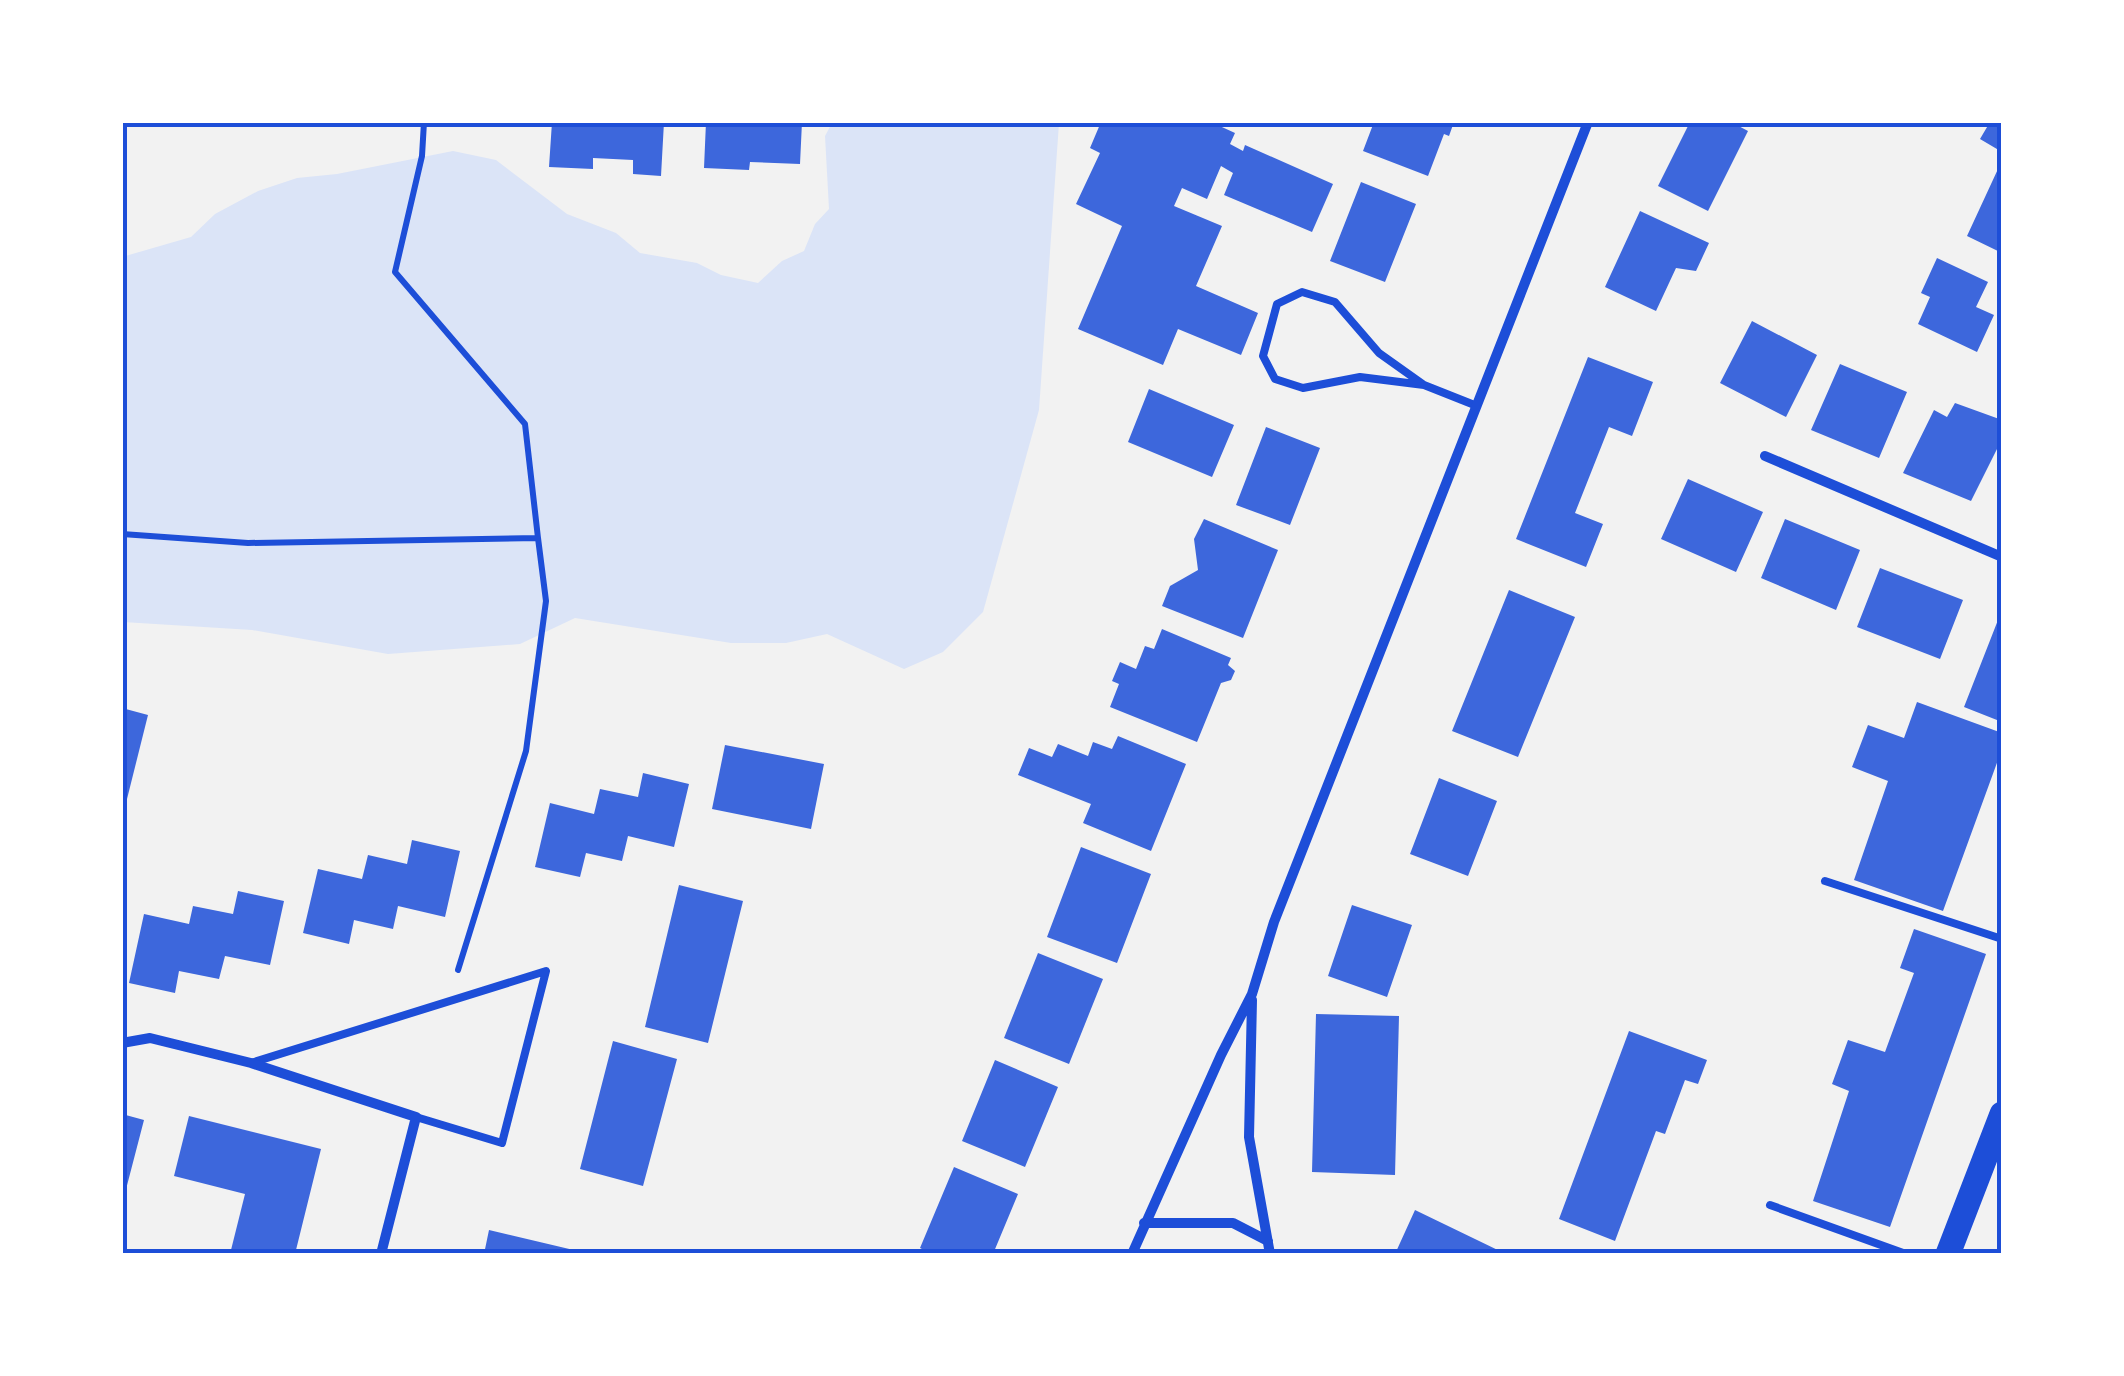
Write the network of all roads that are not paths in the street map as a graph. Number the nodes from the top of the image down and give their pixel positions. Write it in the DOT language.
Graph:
graph roads {
  1 [pos="1588,122"];
  2 [pos="1424,384"];
  3 [pos="1477,406"];
  4 [pos="1765,456"];
  5 [pos="2002,557"];
  6 [pos="1825,881"];
  7 [pos="2002,940"];
  8 [pos="1252,994"];
  9 [pos="122,1043"];
  10 [pos="251,1062"];
  11 [pos="2002,1114"];
  12 [pos="416,1118"];
  13 [pos="1770,1204"];
  14 [pos="1144,1222"];
  15 [pos="1268,1241"];
  16 [pos="380,1254"];
  17 [pos="1132,1254"];
  18 [pos="1270,1254"];
  19 [pos="1906,1254"];
  20 [pos="1948,1254"];
  1 -- 3 [label="street"];
  2 -- 2 [label="lane"];
  2 -- 3 [label="lane"];
  3 -- 8 [label="street"];
  4 -- 5 [label="street"];
  6 -- 7 [label="lane"];
  8 -- 14 [label="street"];
  8 -- 15 [label="street"];
  9 -- 10 [label="street"];
  10 -- 12 [label="street"];
  10 -- 12 [label="lane"];
  11 -- 20 [label="main road"];
  12 -- 16 [label="street"];
  13 -- 19 [label="lane"];
  14 -- 15 [label="street"];
  14 -- 17 [label="street"];
  15 -- 18 [label="street"];
}
